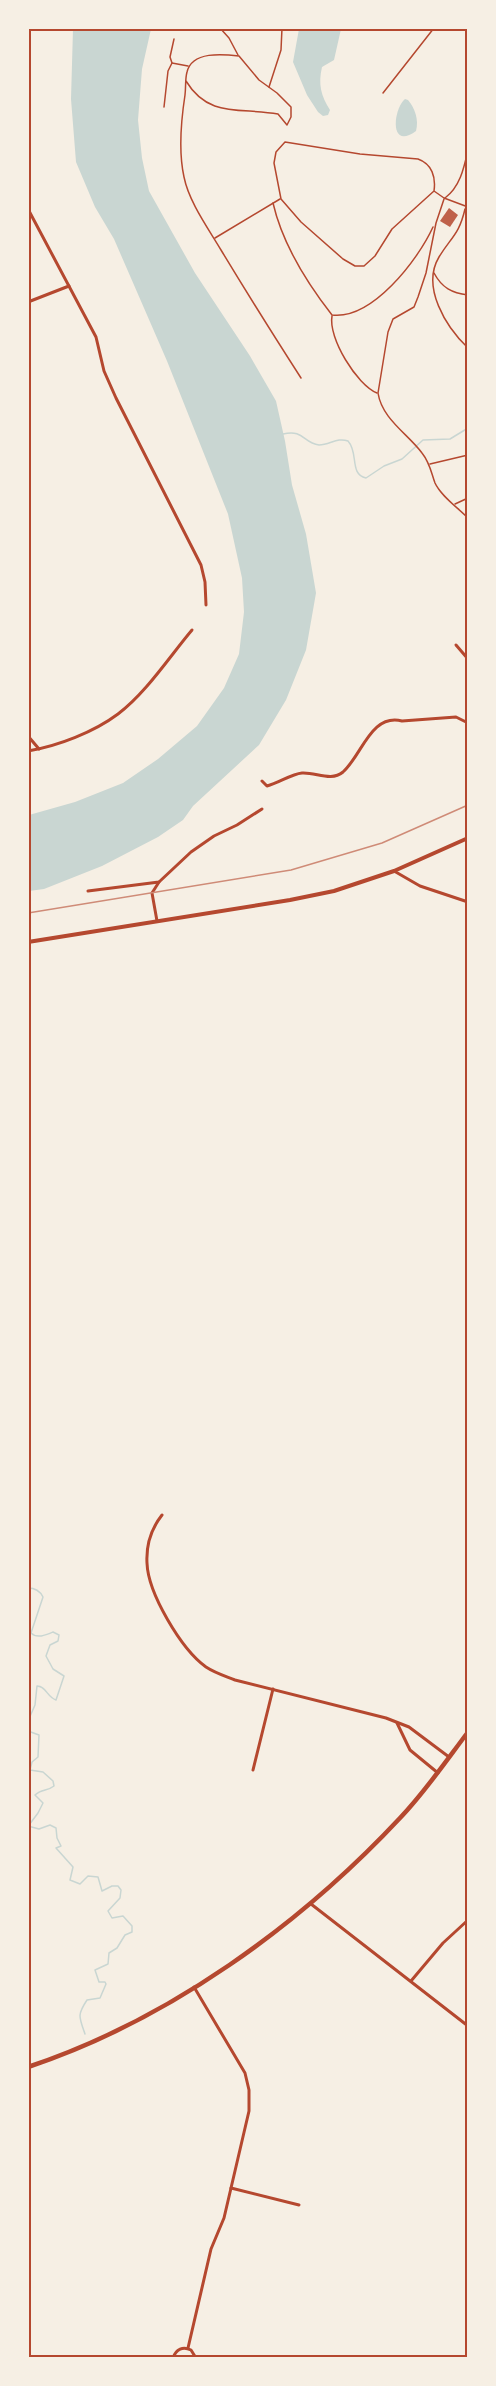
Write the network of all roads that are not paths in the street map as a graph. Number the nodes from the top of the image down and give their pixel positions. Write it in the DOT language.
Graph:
graph roads {
  1 [pos="220,28"];
  2 [pos="282,28"];
  3 [pos="434,28"];
  4 [pos="174,39"];
  5 [pos="239,56"];
  6 [pos="172,63"];
  7 [pos="189,66"];
  8 [pos="186,81"];
  9 [pos="269,87"];
  10 [pos="383,93"];
  11 [pos="164,106"];
  12 [pos="468,150"];
  13 [pos="434,191"];
  14 [pos="444,198"];
  15 [pos="281,199"];
  16 [pos="273,203"];
  17 [pos="467,207"];
  18 [pos="28,209"];
  19 [pos="435,223"];
  20 [pos="36,224"];
  21 [pos="28,225"];
  22 [pos="214,238"];
  23 [pos="434,272"];
  24 [pos="69,286"];
  25 [pos="468,295"];
  26 [pos="28,302"];
  27 [pos="332,315"];
  28 [pos="468,348"];
  29 [pos="301,378"];
  30 [pos="378,393"];
  31 [pos="468,455"];
  32 [pos="430,464"];
  33 [pos="468,498"];
  34 [pos="454,505"];
  35 [pos="468,518"];
  36 [pos="206,606"];
  37 [pos="192,630"];
  38 [pos="456,645"];
  39 [pos="468,659"];
  40 [pos="468,723"];
  41 [pos="28,736"];
  42 [pos="39,749"];
  43 [pos="28,751"];
  44 [pos="262,781"];
  45 [pos="262,809"];
  46 [pos="468,838"];
  47 [pos="394,871"];
  48 [pos="159,882"];
  49 [pos="88,891"];
  50 [pos="468,902"];
  51 [pos="157,921"];
  52 [pos="28,942"];
  53 [pos="162,1515"];
  54 [pos="273,1689"];
  55 [pos="397,1723"];
  56 [pos="468,1732"];
  57 [pos="449,1757"];
  58 [pos="253,1770"];
  59 [pos="438,1773"];
  60 [pos="311,1904"];
  61 [pos="468,1920"];
  62 [pos="411,1981"];
  63 [pos="194,1987"];
  64 [pos="468,2026"];
  65 [pos="28,2067"];
  66 [pos="231,2188"];
  67 [pos="299,2205"];
  68 [pos="188,2349"];
  69 [pos="173,2358"];
  70 [pos="196,2358"];
  1 -- 5 [label="lane"];
  2 -- 9 [label="lane"];
  3 -- 10 [label="lane"];
  4 -- 6 [label="lane"];
  5 -- 7 [label="lane"];
  5 -- 9 [label="lane"];
  6 -- 7 [label="lane"];
  6 -- 11 [label="lane"];
  7 -- 8 [label="lane"];
  8 -- 9 [label="lane"];
  8 -- 22 [label="lane"];
  12 -- 14 [label="lane"];
  13 -- 14 [label="lane"];
  13 -- 15 [label="lane"];
  13 -- 15 [label="lane"];
  14 -- 17 [label="lane"];
  14 -- 19 [label="lane"];
  15 -- 16 [label="lane"];
  16 -- 22 [label="lane"];
  16 -- 27 [label="lane"];
  17 -- 23 [label="lane"];
  18 -- 20 [label="street"];
  19 -- 27 [label="lane"];
  19 -- 30 [label="lane"];
  20 -- 21 [label="street"];
  20 -- 24 [label="street"];
  22 -- 29 [label="lane"];
  23 -- 25 [label="lane"];
  23 -- 28 [label="lane"];
  24 -- 26 [label="street"];
  24 -- 36 [label="street"];
  27 -- 30 [label="lane"];
  30 -- 32 [label="lane"];
  31 -- 32 [label="lane"];
  32 -- 34 [label="lane"];
  33 -- 34 [label="lane"];
  34 -- 35 [label="lane"];
  37 -- 42 [label="street"];
  38 -- 39 [label="street"];
  40 -- 44 [label="street"];
  41 -- 42 [label="street"];
  42 -- 43 [label="street"];
  45 -- 48 [label="street"];
  46 -- 47 [label="street"];
  47 -- 50 [label="street"];
  47 -- 51 [label="street"];
  48 -- 49 [label="street"];
  48 -- 51 [label="street"];
  51 -- 52 [label="street"];
  53 -- 54 [label="street"];
  54 -- 55 [label="street"];
  54 -- 58 [label="street"];
  55 -- 57 [label="street"];
  55 -- 59 [label="street"];
  56 -- 57 [label="main road"];
  57 -- 59 [label="main road"];
  59 -- 60 [label="main road"];
  60 -- 62 [label="street"];
  60 -- 63 [label="main road"];
  61 -- 62 [label="street"];
  62 -- 64 [label="street"];
  63 -- 65 [label="main road"];
  63 -- 66 [label="street"];
  66 -- 67 [label="street"];
  66 -- 68 [label="street"];
  68 -- 69 [label="street"];
  68 -- 70 [label="street"];
}
